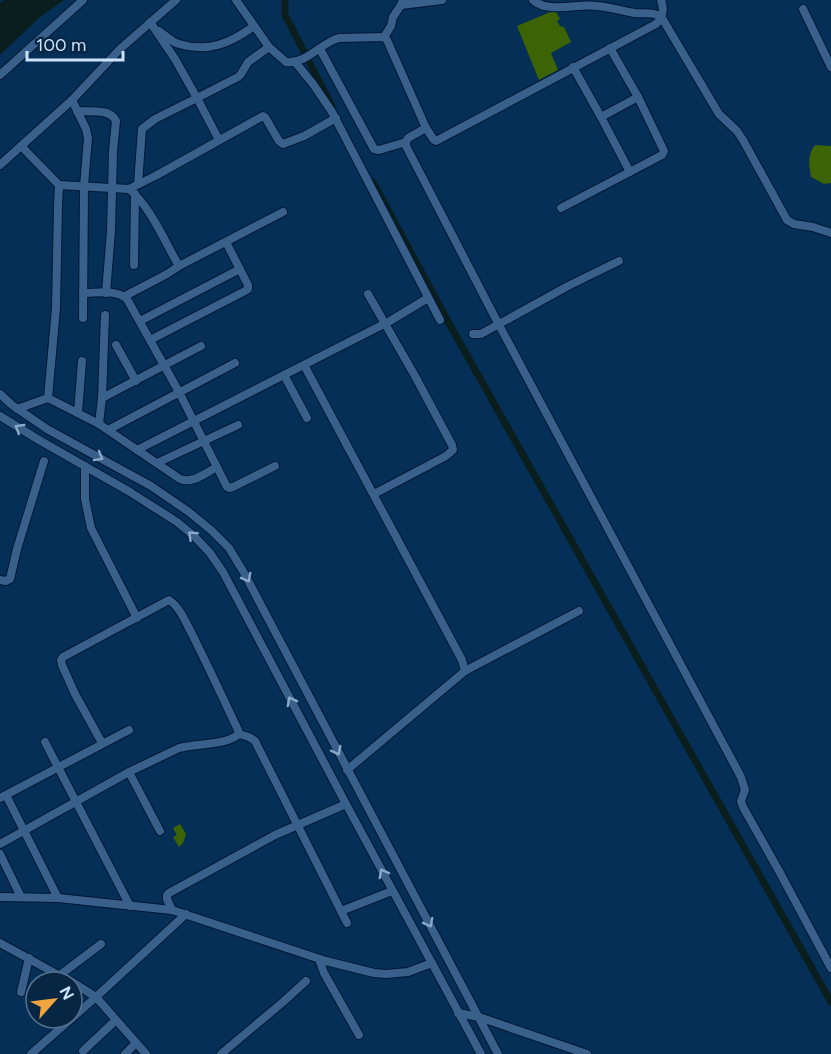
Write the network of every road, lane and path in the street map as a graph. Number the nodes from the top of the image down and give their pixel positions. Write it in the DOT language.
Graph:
graph roads {
  1 [pos="83,0"];
  2 [pos="176,0"];
  3 [pos="236,0"];
  4 [pos="442,0"];
  5 [pos="533,0"];
  6 [pos="661,0"];
  7 [pos="402,2"];
  8 [pos="593,3"];
  9 [pos="803,9"];
  10 [pos="662,18"];
  11 [pos="152,25"];
  12 [pos="254,26"];
  13 [pos="384,37"];
  14 [pos="269,47"];
  15 [pos="610,48"];
  16 [pos="320,49"];
  17 [pos="297,62"];
  18 [pos="573,67"];
  19 [pos="831,67"];
  20 [pos="0,75"];
  21 [pos="638,97"];
  22 [pos="197,98"];
  23 [pos="72,100"];
  24 [pos="77,111"];
  25 [pos="601,117"];
  26 [pos="336,118"];
  27 [pos="426,128"];
  28 [pos="219,140"];
  29 [pos="405,142"];
  30 [pos="21,146"];
  31 [pos="0,165"];
  32 [pos="630,172"];
  33 [pos="138,184"];
  34 [pos="59,185"];
  35 [pos="84,186"];
  36 [pos="112,187"];
  37 [pos="132,191"];
  38 [pos="561,208"];
  39 [pos="283,212"];
  40 [pos="831,233"];
  41 [pos="226,242"];
  42 [pos="619,261"];
  43 [pos="134,265"];
  44 [pos="179,266"];
  45 [pos="240,269"];
  46 [pos="106,292"];
  47 [pos="83,293"];
  48 [pos="368,294"];
  49 [pos="125,296"];
  50 [pos="428,298"];
  51 [pos="105,315"];
  52 [pos="83,318"];
  53 [pos="440,320"];
  54 [pos="140,321"];
  55 [pos="385,323"];
  56 [pos="499,325"];
  57 [pos="473,334"];
  58 [pos="150,340"];
  59 [pos="116,345"];
  60 [pos="201,346"];
  61 [pos="82,361"];
  62 [pos="235,363"];
  63 [pos="304,364"];
  64 [pos="165,365"];
  65 [pos="284,375"];
  66 [pos="136,381"];
  67 [pos="179,392"];
  68 [pos="0,394"];
  69 [pos="48,398"];
  70 [pos="102,398"];
  71 [pos="17,409"];
  72 [pos="78,413"];
  73 [pos="0,416"];
  74 [pos="307,418"];
  75 [pos="194,421"];
  76 [pos="99,424"];
  77 [pos="238,425"];
  78 [pos="108,430"];
  79 [pos="204,441"];
  80 [pos="137,450"];
  81 [pos="44,461"];
  82 [pos="157,463"];
  83 [pos="85,466"];
  84 [pos="274,466"];
  85 [pos="217,467"];
  86 [pos="374,494"];
  87 [pos="0,580"];
  88 [pos="579,611"];
  89 [pos="137,618"];
  90 [pos="465,671"];
  91 [pos="129,729"];
  92 [pos="239,734"];
  93 [pos="45,742"];
  94 [pos="102,743"];
  95 [pos="58,767"];
  96 [pos="347,771"];
  97 [pos="129,772"];
  98 [pos="3,796"];
  99 [pos="76,802"];
  100 [pos="346,804"];
  101 [pos="297,826"];
  102 [pos="23,831"];
  103 [pos="160,831"];
  104 [pos="0,844"];
  105 [pos="0,854"];
  106 [pos="393,891"];
  107 [pos="0,897"];
  108 [pos="21,897"];
  109 [pos="58,898"];
  110 [pos="130,906"];
  111 [pos="172,910"];
  112 [pos="341,911"];
  113 [pos="186,914"];
  114 [pos="347,923"];
  115 [pos="0,943"];
  116 [pos="102,944"];
  117 [pos="29,958"];
  118 [pos="319,959"];
  119 [pos="432,963"];
  120 [pos="831,968"];
  121 [pos="51,970"];
  122 [pos="67,970"];
  123 [pos="306,981"];
  124 [pos="84,990"];
  125 [pos="21,992"];
  126 [pos="96,997"];
  127 [pos="458,1013"];
  128 [pos="479,1017"];
  129 [pos="116,1020"];
  130 [pos="359,1035"];
  131 [pos="136,1043"];
  132 [pos="41,1050"];
  133 [pos="83,1051"];
  134 [pos="31,1054"];
  135 [pos="125,1054"];
  136 [pos="146,1054"];
  137 [pos="221,1054"];
  138 [pos="481,1054"];
  139 [pos="498,1054"];
  140 [pos="587,1054"];
  1 -- 20 [label="street"];
  2 -- 11 [label="street"];
  3 -- 12 [label="street"];
  4 -- 7 [label="street"];
  5 -- 8 [label="street"];
  6 -- 10 [label="street"];
  7 -- 13 [label="street"];
  8 -- 10 [label="street"];
  9 -- 19 [label="street"];
  10 -- 15 [label="street"];
  10 -- 40 [label="street"];
  11 -- 12 [label="street"];
  11 -- 22 [label="street"];
  11 -- 23 [label="street"];
  12 -- 14 [label="street"];
  13 -- 16 [label="street"];
  13 -- 27 [label="street"];
  14 -- 17 [label="street"];
  14 -- 22 [label="street"];
  15 -- 18 [label="street"];
  15 -- 21 [label="street"];
  16 -- 17 [label="street"];
  16 -- 29 [label="street"];
  17 -- 26 [label="street"];
  18 -- 25 [label="street"];
  18 -- 27 [label="street"];
  21 -- 25 [label="street"];
  21 -- 32 [label="street"];
  22 -- 28 [label="street"];
  22 -- 33 [label="street"];
  23 -- 24 [label="street"];
  23 -- 30 [label="street"];
  24 -- 35 [label="street"];
  24 -- 36 [label="street"];
  25 -- 32 [label="street"];
  26 -- 28 [label="street"];
  26 -- 50 [label="street"];
  27 -- 29 [label="street"];
  28 -- 33 [label="street"];
  29 -- 56 [label="street"];
  30 -- 31 [label="street"];
  30 -- 34 [label="street"];
  32 -- 38 [label="street"];
  33 -- 37 [label="street"];
  34 -- 35 [label="street"];
  34 -- 69 [label="street"];
  35 -- 36 [label="street"];
  35 -- 47 [label="street"];
  36 -- 37 [label="street"];
  36 -- 46 [label="street"];
  37 -- 43 [label="street"];
  37 -- 44 [label="street"];
  39 -- 41 [label="street"];
  41 -- 44 [label="street"];
  41 -- 45 [label="street"];
  42 -- 56 [label="street"];
  44 -- 49 [label="street"];
  45 -- 54 [label="street"];
  45 -- 58 [label="street"];
  46 -- 47 [label="street"];
  46 -- 49 [label="street"];
  47 -- 52 [label="street"];
  48 -- 55 [label="street"];
  49 -- 54 [label="street"];
  50 -- 53 [label="street"];
  50 -- 55 [label="street"];
  51 -- 70 [label="street"];
  54 -- 58 [label="street"];
  55 -- 63 [label="street"];
  55 -- 86 [label="street"];
  56 -- 57 [label="street"];
  56 -- 120 [label="street"];
  58 -- 64 [label="street"];
  59 -- 66 [label="street"];
  60 -- 64 [label="street"];
  61 -- 72 [label="street"];
  62 -- 67 [label="street"];
  63 -- 65 [label="street"];
  63 -- 86 [label="street"];
  64 -- 66 [label="street"];
  64 -- 67 [label="street"];
  65 -- 74 [label="street"];
  65 -- 75 [label="street"];
  66 -- 70 [label="street"];
  67 -- 75 [label="street"];
  67 -- 78 [label="street"];
  68 -- 71 [label="street"];
  69 -- 71 [label="street"];
  69 -- 72 [label="street"];
  70 -- 76 [label="street"];
  71 -- 96 [label="street, one-way"];
  72 -- 76 [label="street"];
  83 -- 73 [label="street, one-way"];
  75 -- 79 [label="street"];
  75 -- 80 [label="street"];
  76 -- 78 [label="street"];
  77 -- 79 [label="street"];
  78 -- 80 [label="street"];
  79 -- 82 [label="street"];
  79 -- 85 [label="street"];
  80 -- 82 [label="street"];
  81 -- 87 [label="street"];
  82 -- 85 [label="street"];
  83 -- 89 [label="street"];
  100 -- 83 [label="street, one-way"];
  84 -- 85 [label="street"];
  86 -- 90 [label="street"];
  88 -- 90 [label="street"];
  89 -- 92 [label="street"];
  89 -- 94 [label="street"];
  90 -- 96 [label="street"];
  91 -- 94 [label="street"];
  92 -- 97 [label="street"];
  92 -- 101 [label="street"];
  93 -- 95 [label="street"];
  94 -- 95 [label="street"];
  95 -- 98 [label="street"];
  95 -- 99 [label="street"];
  96 -- 128 [label="street, one-way"];
  97 -- 99 [label="street"];
  97 -- 103 [label="street"];
  98 -- 102 [label="street"];
  99 -- 102 [label="street"];
  99 -- 110 [label="street"];
  100 -- 101 [label="street"];
  106 -- 100 [label="street, one-way"];
  101 -- 111 [label="street"];
  101 -- 112 [label="street"];
  102 -- 104 [label="street"];
  102 -- 109 [label="street"];
  105 -- 108 [label="street"];
  106 -- 112 [label="street"];
  106 -- 119 [label="street"];
  107 -- 108 [label="street"];
  108 -- 109 [label="street"];
  109 -- 110 [label="street"];
  110 -- 111 [label="street"];
  111 -- 113 [label="street"];
  112 -- 114 [label="street"];
  113 -- 118 [label="street"];
  113 -- 126 [label="street"];
  115 -- 117 [label="street"];
  116 -- 122 [label="street"];
  117 -- 121 [label="street"];
  117 -- 125 [label="street"];
  118 -- 119 [label="street"];
  118 -- 130 [label="street"];
  119 -- 127 [label="street"];
  123 -- 137 [label="street"];
  124 -- 126 [label="street"];
  126 -- 129 [label="street"];
  126 -- 132 [label="street"];
  127 -- 128 [label="street"];
  127 -- 138 [label="street"];
  128 -- 139 [label="street"];
  128 -- 140 [label="street"];
  129 -- 131 [label="street"];
  129 -- 133 [label="street"];
  131 -- 135 [label="street"];
  131 -- 136 [label="street"];
  132 -- 134 [label="street"];
}
